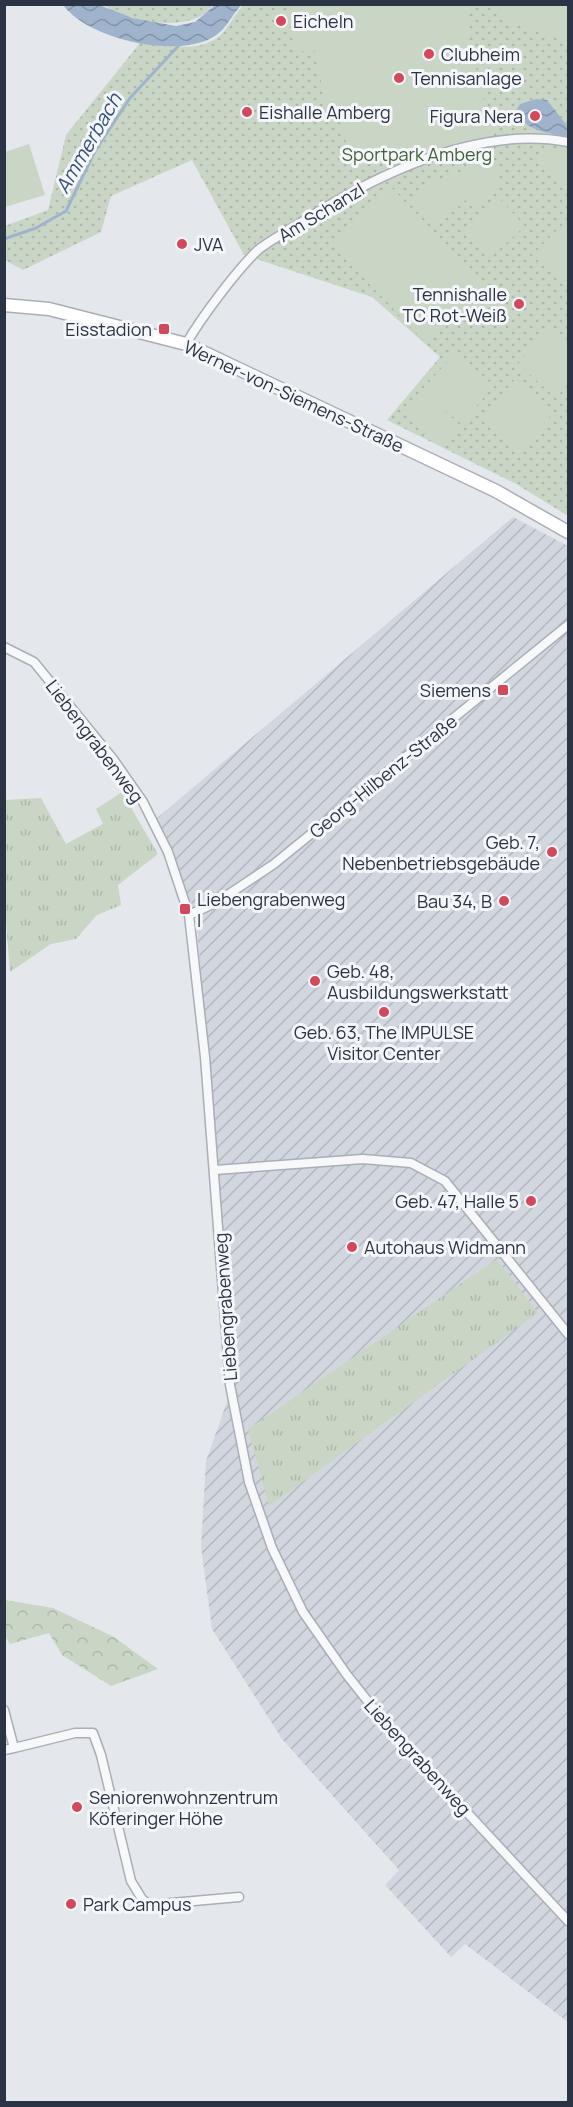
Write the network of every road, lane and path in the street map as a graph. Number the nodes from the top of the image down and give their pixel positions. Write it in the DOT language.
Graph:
graph roads {
  1 [pos="568,142"];
  2 [pos="4,305"];
  3 [pos="186,344"];
  4 [pos="568,531"];
  5 [pos="568,625"];
  6 [pos="4,647"];
  7 [pos="189,915"];
  8 [pos="214,1170"];
  9 [pos="568,1334"];
  10 [pos="4,1710"];
  11 [pos="9,1749"];
  12 [pos="240,1897"];
  13 [pos="568,1921"];
  1 -- 3 [label="street, Am Schanzl"];
  2 -- 3 [label="main road, Werner-von-Siemens-Straße"];
  3 -- 4 [label="main road, Werner-von-Siemens-Straße"];
  5 -- 7 [label="street, Georg-Hilbenz-Straße"];
  6 -- 7 [label="street, Liebengrabenweg"];
  7 -- 8 [label="street, Liebengrabenweg"];
  8 -- 9 [label="street"];
  8 -- 13 [label="street, Liebengrabenweg"];
  10 -- 11 [label="street"];
  11 -- 12 [label="street"];
}
